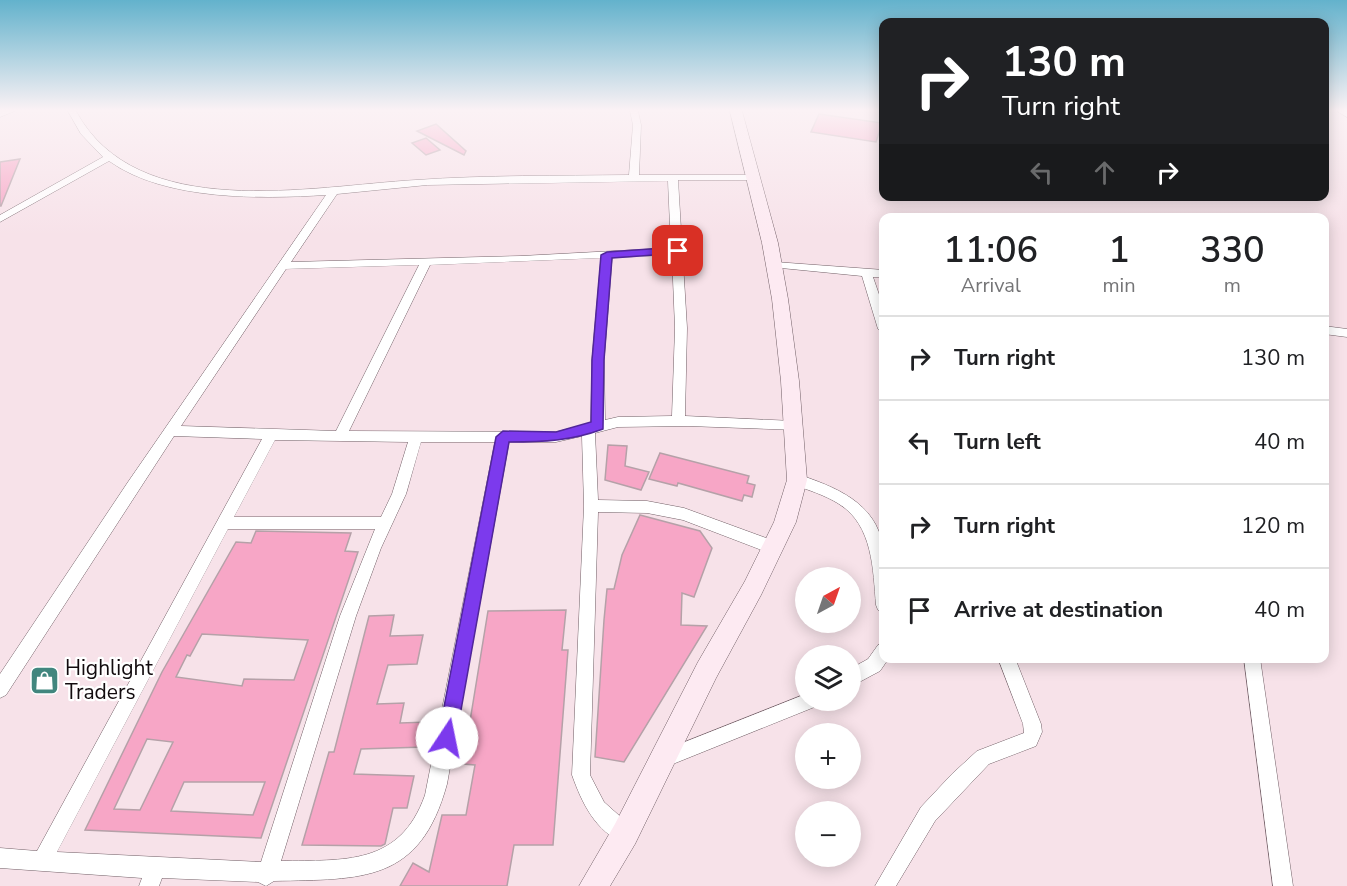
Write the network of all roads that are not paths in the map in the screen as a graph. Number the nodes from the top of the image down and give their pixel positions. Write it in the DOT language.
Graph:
graph roads {
  1 [pos="101,152"];
  2 [pos="635,152"];
  3 [pos="747,152"];
  4 [pos="108,158"];
  5 [pos="753,177"];
  6 [pos="634,178"];
  7 [pos="673,178"];
  8 [pos="334,191"];
  9 [pos="0,219"];
  10 [pos="678,251"];
  11 [pos="607,255"];
  12 [pos="426,262"];
  13 [pos="775,265"];
  14 [pos="282,266"];
  15 [pos="866,272"];
  16 [pos="879,273"];
  17 [pos="879,313"];
  18 [pos="1329,331"];
  19 [pos="1347,333"];
  20 [pos="678,421"];
  21 [pos="793,426"];
  22 [pos="593,428"];
  23 [pos="170,431"];
  24 [pos="271,435"];
  25 [pos="340,436"];
  26 [pos="416,437"];
  27 [pos="503,437"];
  28 [pos="797,480"];
  29 [pos="591,506"];
  30 [pos="223,523"];
  31 [pos="384,523"];
  32 [pos="772,547"];
  33 [pos="879,561"];
  34 [pos="879,658"];
  35 [pos="1008,663"];
  36 [pos="1253,663"];
  37 [pos="861,673"];
  38 [pos="0,689"];
  39 [pos="795,706"];
  40 [pos="662,760"];
  41 [pos="625,834"];
  42 [pos="0,858"];
  43 [pos="42,861"];
  44 [pos="266,876"];
  45 [pos="152,878"];
  46 [pos="594,886"];
  47 [pos="885,886"];
  48 [pos="1284,886"];
  1 -- 4 [label="street"];
  2 -- 6 [label="street"];
  3 -- 5 [label="main road"];
  4 -- 8 [label="street"];
  4 -- 9 [label="street"];
  5 -- 7 [label="street"];
  5 -- 13 [label="main road"];
  6 -- 7 [label="street"];
  6 -- 8 [label="street"];
  7 -- 10 [label="street"];
  8 -- 14 [label="street"];
  10 -- 11 [label="street"];
  10 -- 20 [label="street"];
  11 -- 12 [label="street"];
  11 -- 22 [label="street"];
  12 -- 14 [label="street"];
  12 -- 25 [label="street"];
  13 -- 15 [label="street"];
  13 -- 21 [label="main road"];
  14 -- 23 [label="street"];
  15 -- 16 [label="street"];
  15 -- 17 [label="street"];
  18 -- 19 [label="street"];
  20 -- 21 [label="street"];
  20 -- 22 [label="street"];
  21 -- 28 [label="main road"];
  22 -- 27 [label="street"];
  22 -- 29 [label="street"];
  23 -- 24 [label="street"];
  23 -- 38 [label="street"];
  24 -- 25 [label="street"];
  24 -- 30 [label="street"];
  25 -- 26 [label="street"];
  26 -- 27 [label="street"];
  26 -- 31 [label="street"];
  27 -- 44 [label="street"];
  28 -- 32 [label="main road"];
  28 -- 33 [label="street"];
  29 -- 32 [label="street"];
  29 -- 41 [label="street"];
  30 -- 31 [label="street"];
  30 -- 43 [label="street"];
  31 -- 44 [label="street"];
  32 -- 40 [label="main road"];
  34 -- 37 [label="street"];
  35 -- 47 [label="street"];
  36 -- 48 [label="street"];
  39 -- 40 [label="street"];
  40 -- 41 [label="main road"];
  41 -- 46 [label="main road"];
  42 -- 43 [label="street"];
  43 -- 45 [label="street"];
  44 -- 45 [label="street"];
}
